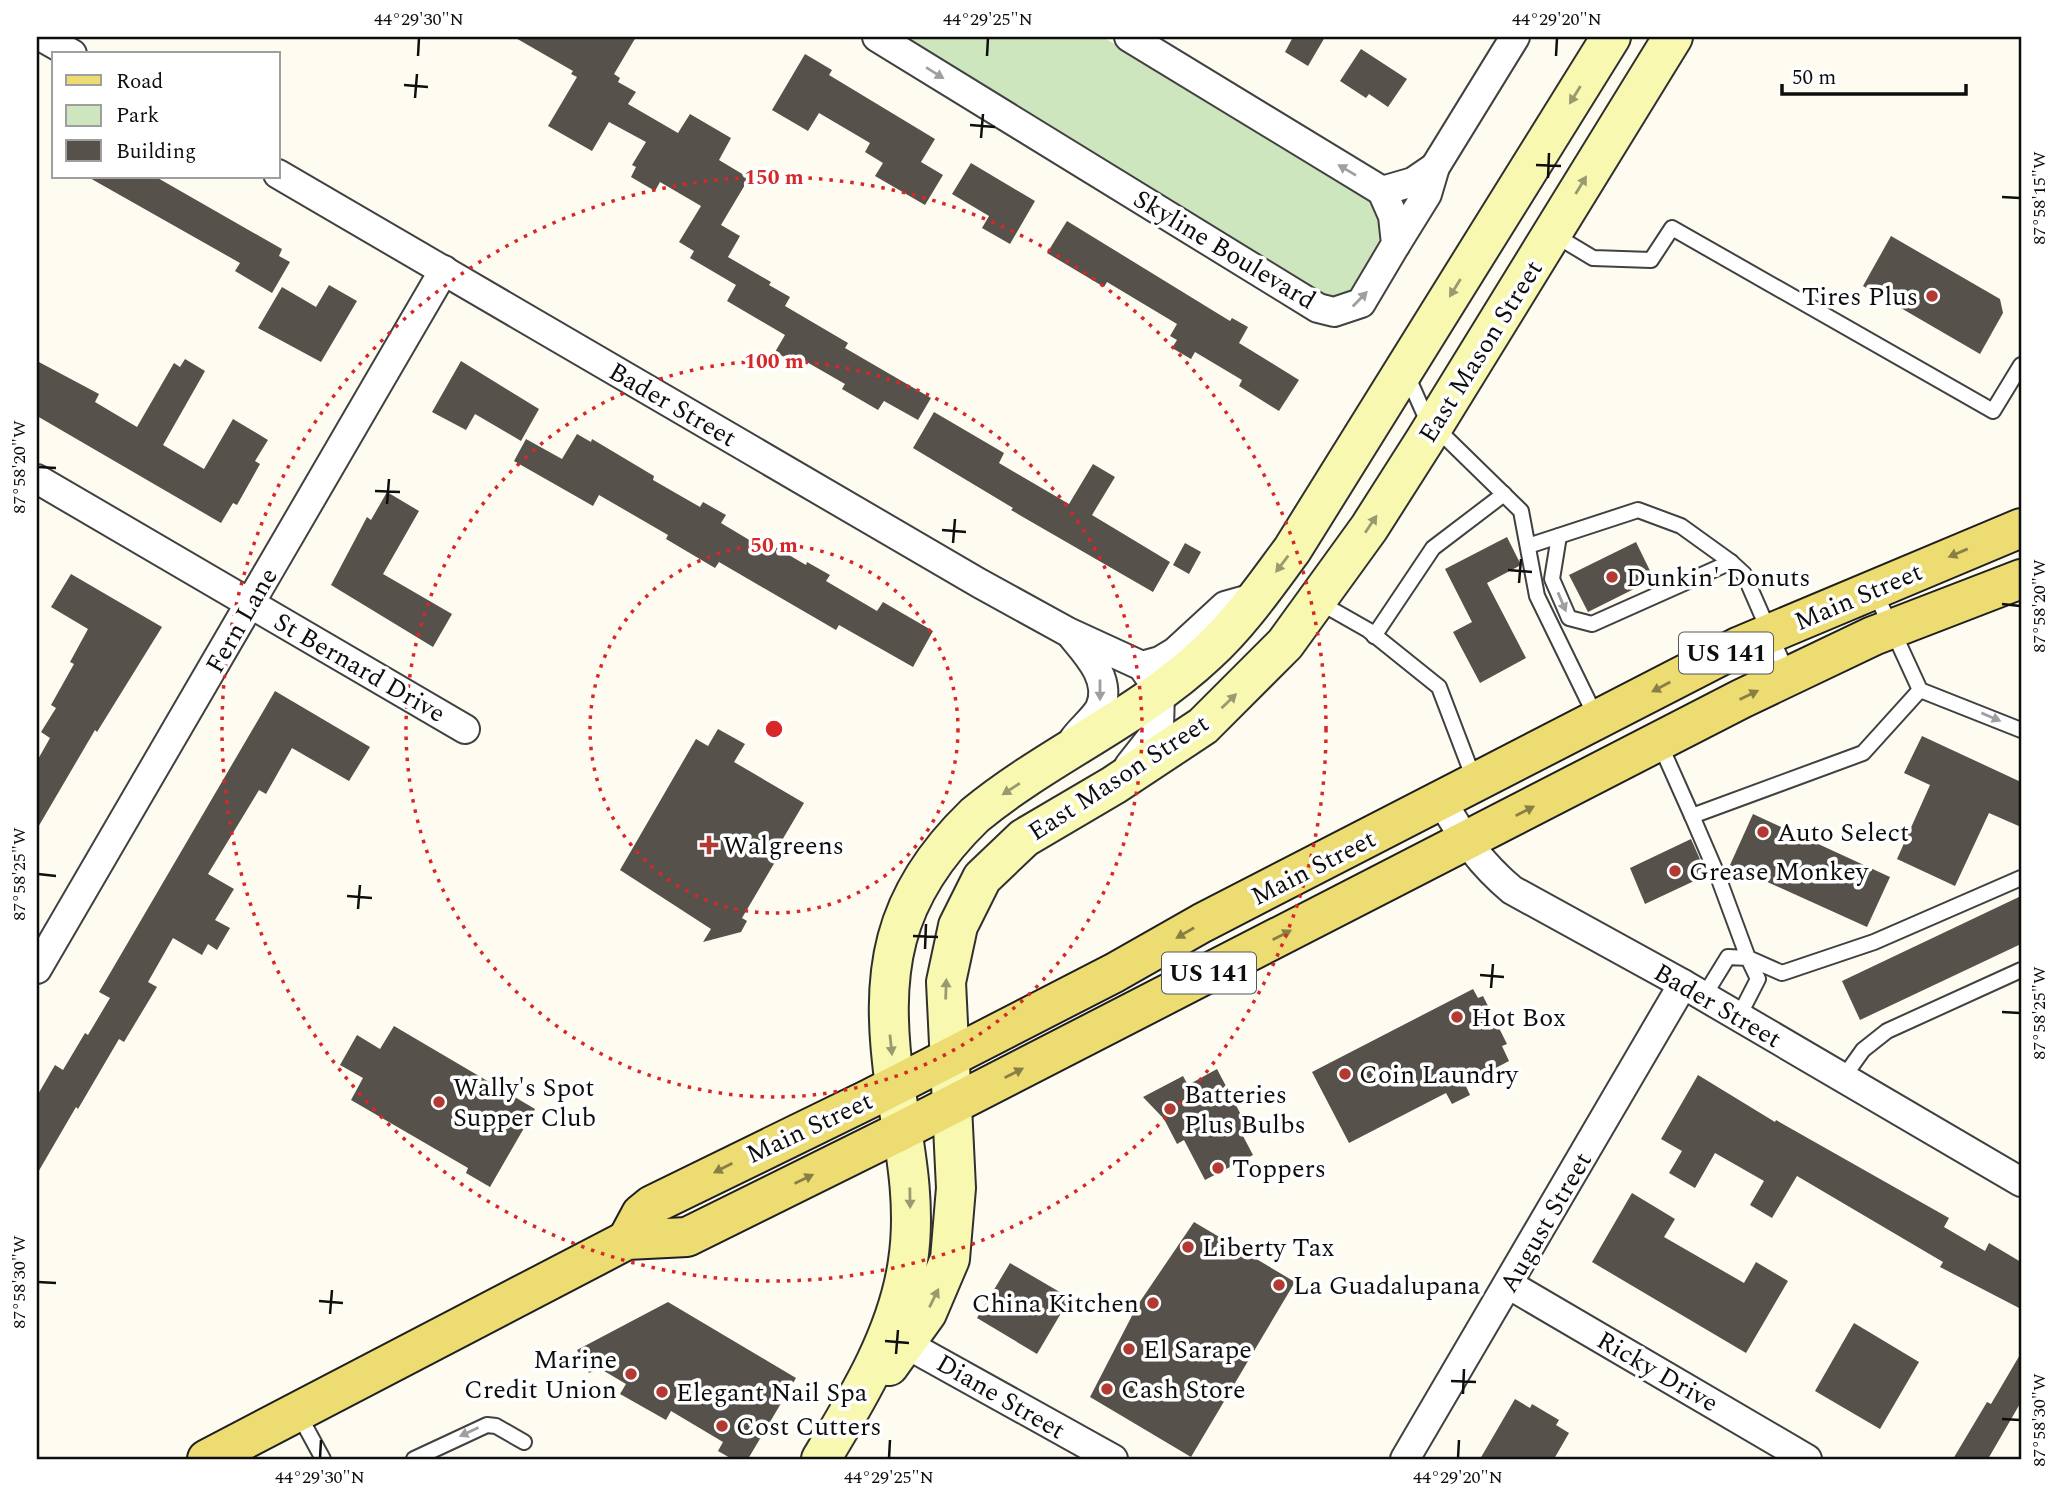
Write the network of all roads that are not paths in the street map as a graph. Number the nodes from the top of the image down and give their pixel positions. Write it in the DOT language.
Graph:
graph roads {
  1 [pos="42,37"];
  2 [pos="877,37"];
  3 [pos="1129,37"];
  4 [pos="1515,37"];
  5 [pos="1611,37"];
  6 [pos="1673,37"];
  7 [pos="68,52"];
  8 [pos="1434,167"];
  9 [pos="280,175"];
  10 [pos="1382,191"];
  11 [pos="1552,233"];
  12 [pos="1396,244"];
  13 [pos="444,271"];
  14 [pos="2021,365"];
  15 [pos="1404,370"];
  16 [pos="1434,426"];
  17 [pos="37,479"];
  18 [pos="1504,494"];
  19 [pos="2021,528"];
  20 [pos="1559,536"];
  21 [pos="1528,546"];
  22 [pos="1731,562"];
  23 [pos="2021,579"];
  24 [pos="1874,589"];
  25 [pos="1317,601"];
  26 [pos="251,603"];
  27 [pos="1892,629"];
  28 [pos="1069,632"];
  29 [pos="1771,633"];
  30 [pos="1374,636"];
  31 [pos="1789,676"];
  32 [pos="1151,679"];
  33 [pos="1920,690"];
  34 [pos="1598,720"];
  35 [pos="465,729"];
  36 [pos="2021,730"];
  37 [pos="1659,742"];
  38 [pos="1059,758"];
  39 [pos="1476,784"];
  40 [pos="1114,785"];
  41 [pos="1442,801"];
  42 [pos="1692,816"];
  43 [pos="1465,842"];
  44 [pos="2021,878"];
  45 [pos="1748,958"];
  46 [pos="37,969"];
  47 [pos="2021,970"];
  48 [pos="1694,990"];
  49 [pos="1739,1017"];
  50 [pos="950,1057"];
  51 [pos="1843,1078"];
  52 [pos="895,1086"];
  53 [pos="953,1104"];
  54 [pos="903,1130"];
  55 [pos="2021,1182"];
  56 [pos="627,1240"];
  57 [pos="1508,1284"];
  58 [pos="898,1338"];
  59 [pos="297,1412"];
  60 [pos="524,1442"];
  61 [pos="829,1446"];
  62 [pos="207,1459"];
  63 [pos="323,1459"];
  64 [pos="414,1459"];
  65 [pos="1113,1459"];
  66 [pos="1405,1459"];
  67 [pos="1807,1459"];
  1 -- 7 [label="street"];
  2 -- 12 [label="street, Skyline Boulevard, one-way"];
  10 -- 3 [label="street, one-way"];
  4 -- 8 [label="street"];
  5 -- 15 [label="main road, East Mason Street, one-way"];
  11 -- 6 [label="main road, East Mason Street, one-way"];
  8 -- 10 [label="street"];
  8 -- 12 [label="street, Skyline Boulevard"];
  9 -- 13 [label="street, Bader Street"];
  10 -- 12 [label="street"];
  11 -- 14 [label="lane"];
  11 -- 16 [label="main road, East Mason Street"];
  13 -- 26 [label="street, Fern Lane"];
  13 -- 28 [label="street, Bader Street"];
  15 -- 16 [label="lane"];
  15 -- 32 [label="main road, East Mason Street, one-way"];
  16 -- 18 [label="lane"];
  25 -- 16 [label="main road, East Mason Street, one-way"];
  17 -- 26 [label="street, St Bernard Drive"];
  18 -- 21 [label="lane"];
  18 -- 30 [label="lane"];
  19 -- 24 [label="main road, Main Street / US 141, one-way"];
  20 -- 21 [label="lane"];
  20 -- 22 [label="lane"];
  20 -- 22 [label="lane, one-way"];
  21 -- 34 [label="lane"];
  22 -- 29 [label="lane"];
  23 -- 27 [label="main road, Main Street / US 141"];
  24 -- 27 [label="lane"];
  24 -- 29 [label="main road, Main Street / US 141"];
  25 -- 30 [label="lane"];
  40 -- 25 [label="main road, East Mason Street, one-way"];
  26 -- 35 [label="street, St Bernard Drive"];
  26 -- 46 [label="street, Fern Lane"];
  27 -- 31 [label="main road, Main Street / US 141"];
  27 -- 33 [label="lane"];
  28 -- 32 [label="street, Bader Street"];
  28 -- 38 [label="street, Bader Street, one-way"];
  29 -- 31 [label="lane"];
  29 -- 34 [label="main road, Main Street / US 141, one-way"];
  30 -- 39 [label="lane"];
  37 -- 31 [label="main road, Main Street / US 141, one-way"];
  32 -- 38 [label="main road, East Mason Street"];
  32 -- 40 [label="street"];
  33 -- 36 [label="lane, one-way"];
  33 -- 42 [label="lane"];
  34 -- 39 [label="main road, Main Street / US 141"];
  37 -- 42 [label="lane"];
  43 -- 37 [label="main road, Main Street / US 141, one-way"];
  38 -- 52 [label="main road, East Mason Street, one-way"];
  39 -- 41 [label="main road, Main Street / US 141"];
  50 -- 40 [label="main road, East Mason Street, one-way"];
  41 -- 43 [label="street, Bader Street"];
  41 -- 50 [label="main road, Main Street / US 141, one-way"];
  42 -- 45 [label="lane"];
  43 -- 48 [label="street, Bader Street"];
  53 -- 43 [label="main road, Main Street / US 141, one-way"];
  44 -- 45 [label="lane"];
  45 -- 48 [label="lane"];
  45 -- 49 [label="lane"];
  47 -- 51 [label="lane"];
  48 -- 49 [label="street, Bader Street"];
  48 -- 57 [label="street, August Street"];
  49 -- 51 [label="street, Bader Street"];
  50 -- 52 [label="main road, Main Street / US 141"];
  50 -- 53 [label="main road, East Mason Street"];
  51 -- 55 [label="street, Bader Street"];
  52 -- 54 [label="main road, East Mason Street"];
  52 -- 56 [label="main road, Main Street / US 141, one-way"];
  53 -- 54 [label="main road, Main Street / US 141"];
  58 -- 53 [label="main road, East Mason Street, one-way"];
  56 -- 54 [label="main road, Main Street / US 141, one-way"];
  54 -- 58 [label="main road, East Mason Street, one-way"];
  56 -- 59 [label="main road, Main Street / US 141"];
  57 -- 66 [label="street, August Street"];
  57 -- 67 [label="street, Ricky Drive"];
  58 -- 61 [label="main road, East Mason Street"];
  58 -- 65 [label="street, Diane Street"];
  59 -- 62 [label="main road, Main Street / US 141"];
  59 -- 63 [label="lane"];
  60 -- 64 [label="lane, one-way"];
}
